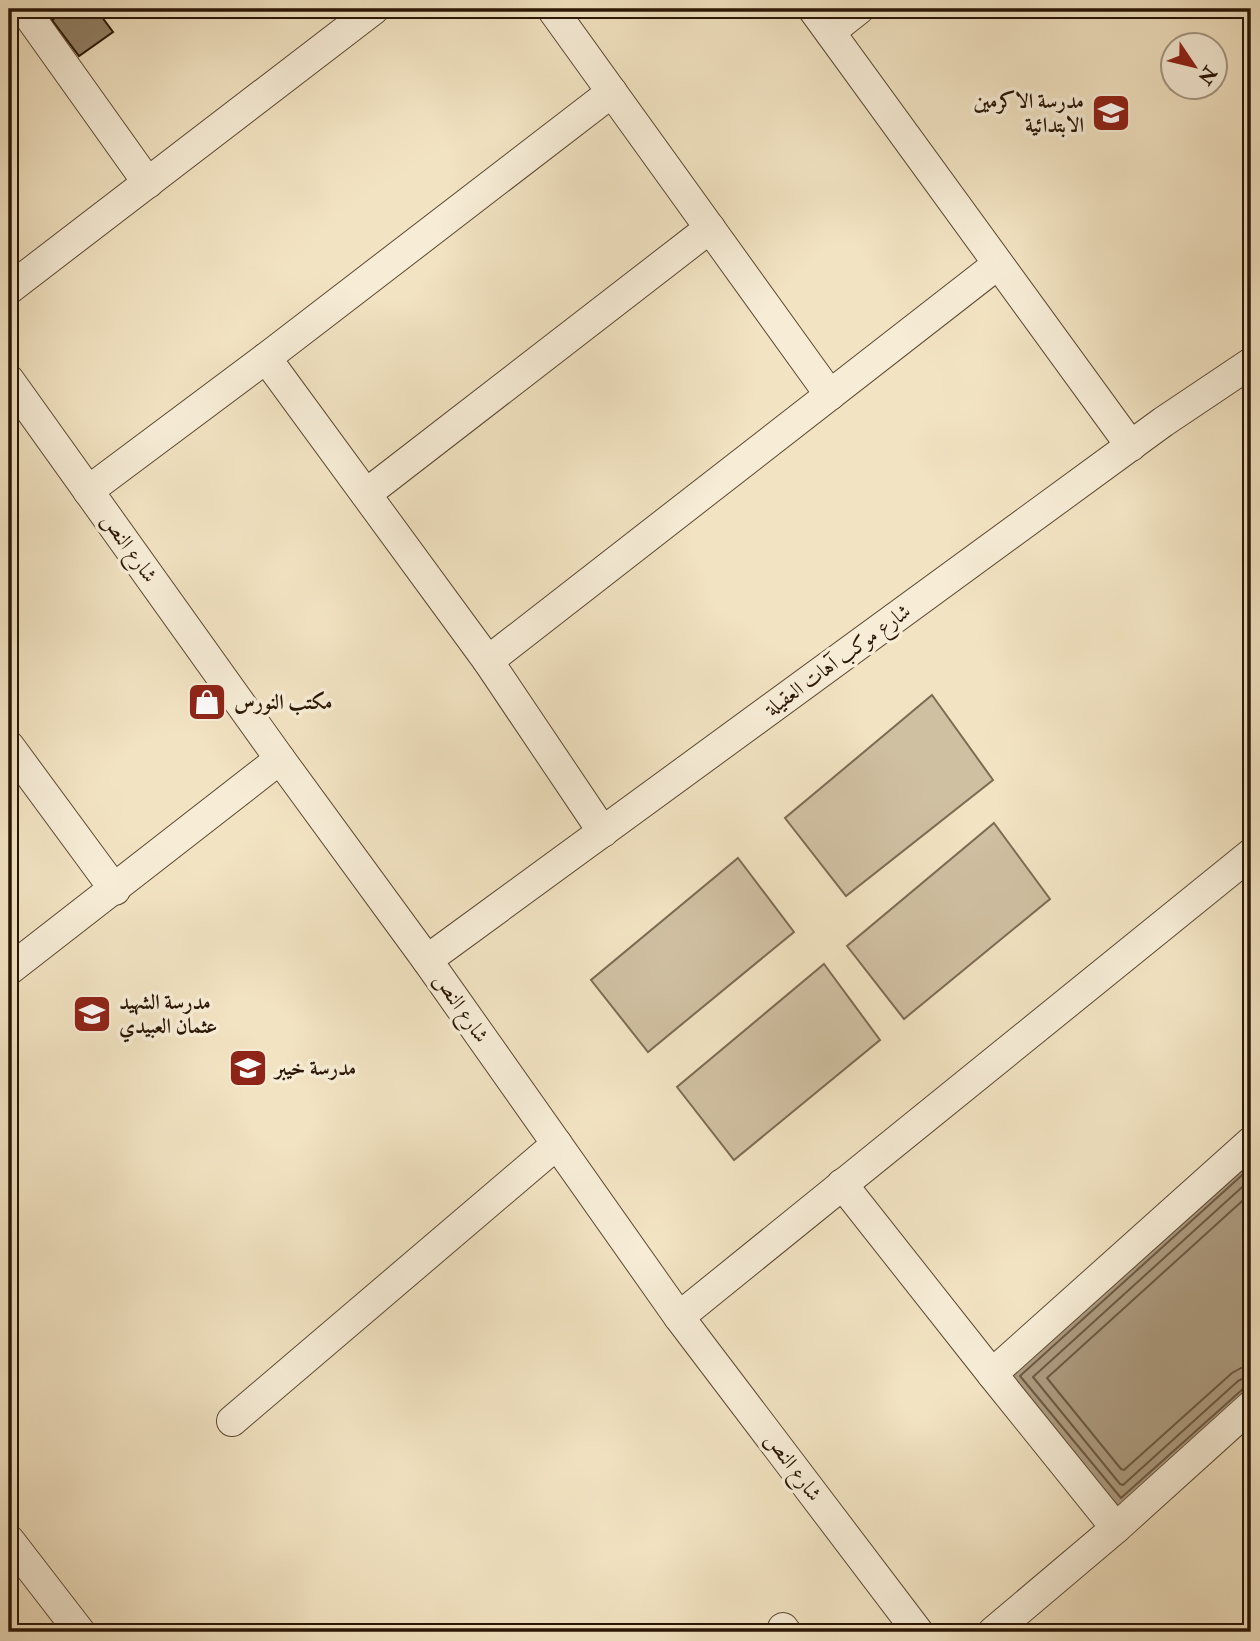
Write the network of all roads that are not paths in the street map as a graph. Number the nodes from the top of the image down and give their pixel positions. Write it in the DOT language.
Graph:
graph roads {
  1 [pos="24,9"];
  2 [pos="374,9"];
  3 [pos="552,9"];
  4 [pos="859,9"];
  5 [pos="821,20"];
  6 [pos="611,92"];
  7 [pos="148,183"];
  8 [pos="710,229"];
  9 [pos="998,264"];
  10 [pos="9,289"];
  11 [pos="266,358"];
  12 [pos="1251,363"];
  13 [pos="9,380"];
  14 [pos="830,395"];
  15 [pos="1131,446"];
  16 [pos="88,491"];
  17 [pos="366,494"];
  18 [pos="488,661"];
  19 [pos="9,746"];
  20 [pos="281,759"];
  21 [pos="603,832"];
  22 [pos="1251,854"];
  23 [pos="114,890"];
  24 [pos="427,960"];
  25 [pos="9,970"];
  26 [pos="1251,1142"];
  27 [pos="557,1144"];
  28 [pos="842,1184"];
  29 [pos="679,1317"];
  30 [pos="992,1374"];
  31 [pos="1251,1406"];
  32 [pos="232,1422"];
  33 [pos="1116,1528"];
  34 [pos="9,1540"];
  35 [pos="79,1632"];
  36 [pos="918,1632"];
  37 [pos="993,1632"];
  1 -- 7 [label="street"];
  2 -- 7 [label="street"];
  3 -- 6 [label="street"];
  4 -- 5 [label="street"];
  5 -- 9 [label="street"];
  6 -- 8 [label="street"];
  6 -- 11 [label="street"];
  7 -- 10 [label="street"];
  8 -- 14 [label="street"];
  8 -- 17 [label="street"];
  9 -- 14 [label="street"];
  9 -- 15 [label="street"];
  11 -- 16 [label="street"];
  11 -- 17 [label="street"];
  12 -- 15 [label="street, شارع موكب آهات العقيلة"];
  13 -- 16 [label="street, شارع النص"];
  14 -- 18 [label="street"];
  15 -- 21 [label="street, شارع موكب آهات العقيلة"];
  16 -- 20 [label="street, شارع النص"];
  17 -- 18 [label="street"];
  18 -- 21 [label="street"];
  19 -- 23 [label="street"];
  20 -- 23 [label="street"];
  20 -- 24 [label="street, شارع النص"];
  21 -- 24 [label="street, شارع موكب آهات العقيلة"];
  22 -- 28 [label="street"];
  23 -- 25 [label="street"];
  24 -- 27 [label="street, شارع النص"];
  26 -- 30 [label="street"];
  27 -- 29 [label="street, شارع النص"];
  27 -- 32 [label="street"];
  28 -- 29 [label="street"];
  28 -- 30 [label="street"];
  29 -- 36 [label="street, شارع النص"];
  30 -- 33 [label="street"];
  31 -- 33 [label="street"];
  33 -- 37 [label="street"];
  34 -- 35 [label="street"];
}
